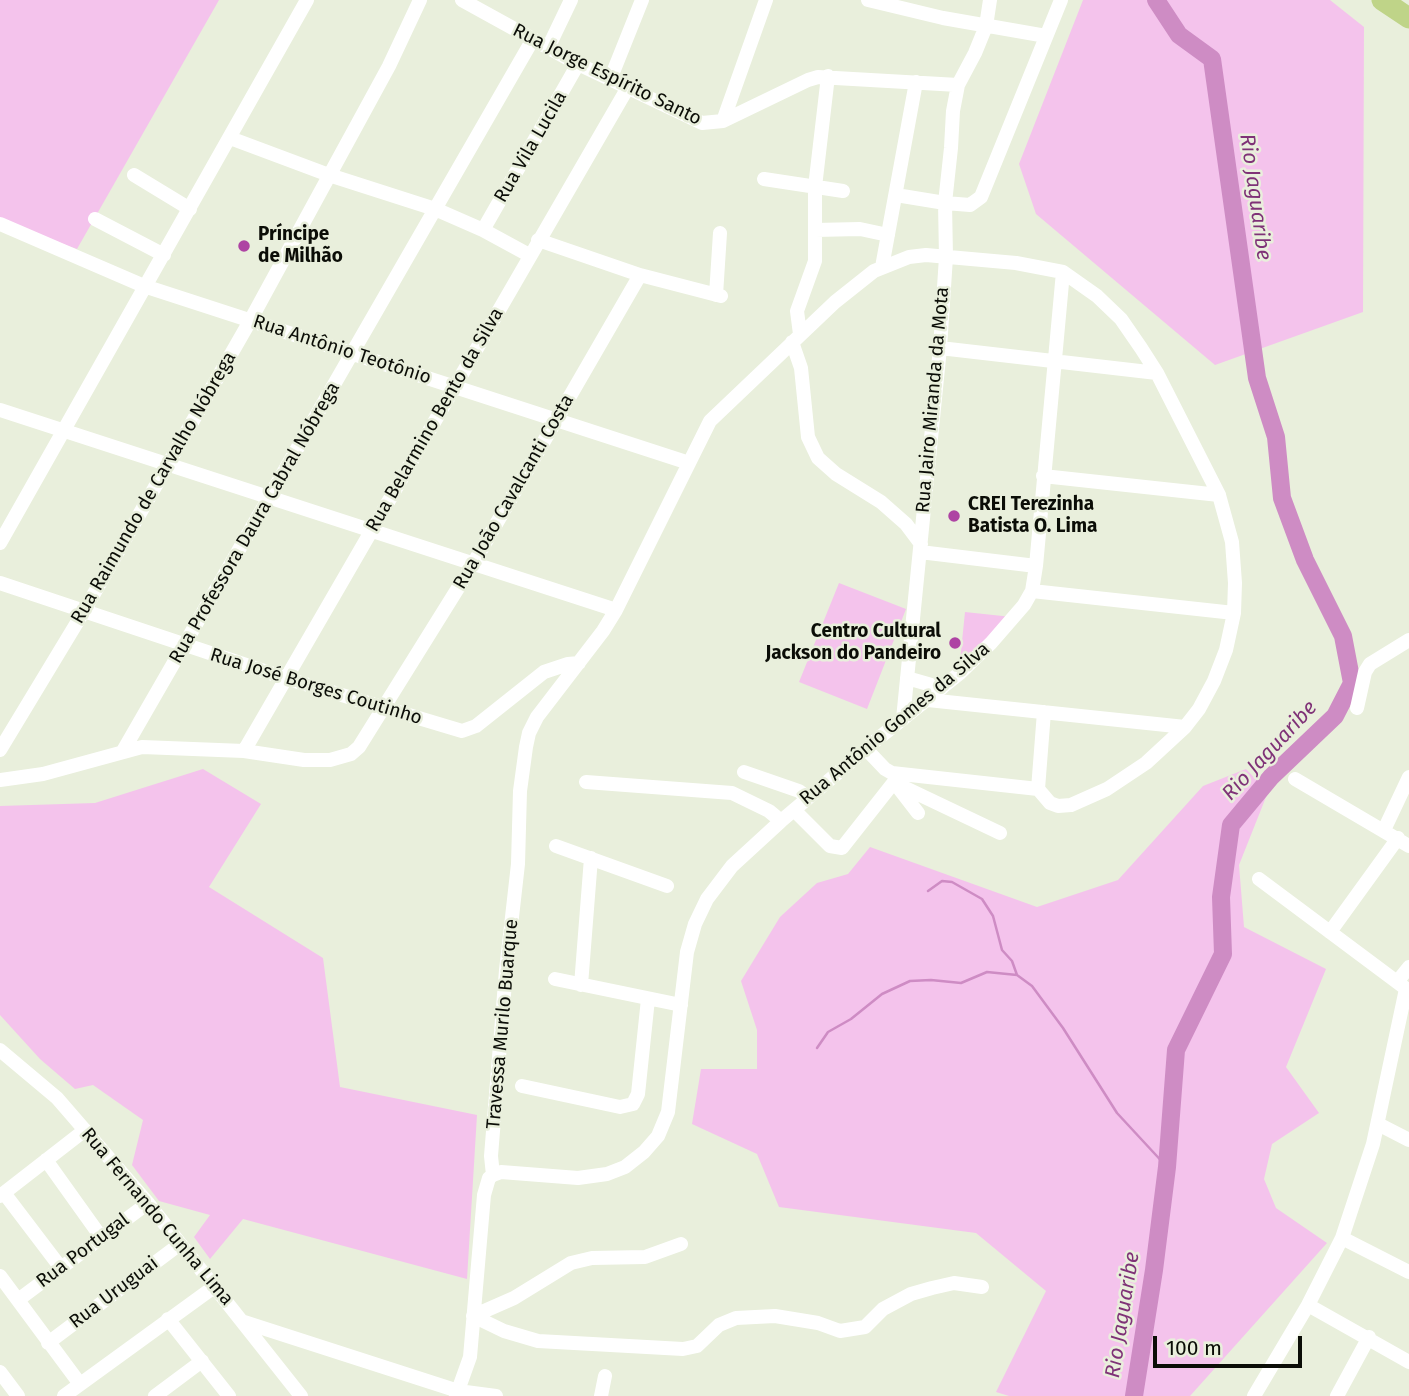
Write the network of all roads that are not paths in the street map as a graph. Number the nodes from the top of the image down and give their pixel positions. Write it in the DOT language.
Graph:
graph roads {
  1 [pos="307,0"];
  2 [pos="420,0"];
  3 [pos="462,0"];
  4 [pos="571,0"];
  5 [pos="642,0"];
  6 [pos="766,0"];
  7 [pos="869,0"];
  8 [pos="990,0"];
  9 [pos="1061,0"];
  10 [pos="1382,0"];
  11 [pos="1409,18"];
  12 [pos="986,26"];
  13 [pos="1046,36"];
  14 [pos="533,39"];
  15 [pos="548,48"];
  16 [pos="578,64"];
  17 [pos="828,76"];
  18 [pos="610,80"];
  19 [pos="916,82"];
  20 [pos="958,85"];
  21 [pos="627,89"];
  22 [pos="723,121"];
  23 [pos="230,138"];
  24 [pos="134,175"];
  25 [pos="329,175"];
  26 [pos="764,179"];
  27 [pos="815,187"];
  28 [pos="843,191"];
  29 [pos="896,195"];
  30 [pos="945,203"];
  31 [pos="190,209"];
  32 [pos="435,209"];
  33 [pos="94,219"];
  34 [pos="0,224"];
  35 [pos="483,230"];
  36 [pos="815,230"];
  37 [pos="720,233"];
  38 [pos="888,235"];
  39 [pos="538,240"];
  40 [pos="164,255"];
  41 [pos="529,255"];
  42 [pos="946,257"];
  43 [pos="883,267"];
  44 [pos="1063,272"];
  45 [pos="640,275"];
  46 [pos="145,286"];
  47 [pos="250,321"];
  48 [pos="796,338"];
  49 [pos="940,348"];
  50 [pos="353,354"];
  51 [pos="1053,361"];
  52 [pos="1157,373"];
  53 [pos="454,387"];
  54 [pos="0,410"];
  55 [pos="556,420"];
  56 [pos="64,430"];
  57 [pos="689,463"];
  58 [pos="169,464"];
  59 [pos="1043,476"];
  60 [pos="1219,495"];
  61 [pos="269,498"];
  62 [pos="372,530"];
  63 [pos="0,543"];
  64 [pos="920,548"];
  65 [pos="473,564"];
  66 [pos="1036,566"];
  67 [pos="0,583"];
  68 [pos="1032,591"];
  69 [pos="616,610"];
  70 [pos="84,611"];
  71 [pos="1234,613"];
  72 [pos="1409,640"];
  73 [pos="184,645"];
  74 [pos="579,663"];
  75 [pos="285,678"];
  76 [pos="907,678"];
  77 [pos="942,688"];
  78 [pos="928,700"];
  79 [pos="383,707"];
  80 [pos="1357,708"];
  81 [pos="1044,712"];
  82 [pos="903,719"];
  83 [pos="1185,727"];
  84 [pos="866,749"];
  85 [pos="0,750"];
  86 [pos="123,751"];
  87 [pos="244,751"];
  88 [pos="744,772"];
  89 [pos="893,777"];
  90 [pos="1409,777"];
  91 [pos="1295,779"];
  92 [pos="0,780"];
  93 [pos="586,782"];
  94 [pos="1038,789"];
  95 [pos="808,799"];
  96 [pos="794,810"];
  97 [pos="918,813"];
  98 [pos="781,821"];
  99 [pos="1384,830"];
  100 [pos="1000,833"];
  101 [pos="1404,842"];
  102 [pos="556,846"];
  103 [pos="591,858"];
  104 [pos="1259,879"];
  105 [pos="667,886"];
  106 [pos="1330,932"];
  107 [pos="1409,967"];
  108 [pos="555,979"];
  109 [pos="581,985"];
  110 [pos="1404,987"];
  111 [pos="648,999"];
  112 [pos="681,1005"];
  113 [pos="0,1050"];
  114 [pos="522,1086"];
  115 [pos="1378,1124"];
  116 [pos="85,1130"];
  117 [pos="1409,1140"];
  118 [pos="46,1160"];
  119 [pos="493,1175"];
  120 [pos="2,1194"];
  121 [pos="148,1203"];
  122 [pos="101,1237"];
  123 [pos="1342,1238"];
  124 [pos="180,1244"];
  125 [pos="681,1244"];
  126 [pos="61,1268"];
  127 [pos="1409,1272"];
  128 [pos="0,1276"];
  129 [pos="214,1287"];
  130 [pos="982,1287"];
  131 [pos="18,1300"];
  132 [pos="1308,1305"];
  133 [pos="473,1316"];
  134 [pos="169,1319"];
  135 [pos="244,1322"];
  136 [pos="1369,1337"];
  137 [pos="48,1343"];
  138 [pos="202,1361"];
  139 [pos="1409,1362"];
  140 [pos="0,1372"];
  141 [pos="605,1376"];
  142 [pos="80,1384"];
  143 [pos="457,1394"];
  144 [pos="18,1396"];
  145 [pos="64,1396"];
  146 [pos="155,1396"];
  147 [pos="229,1396"];
  148 [pos="301,1396"];
  149 [pos="496,1396"];
  150 [pos="601,1396"];
  151 [pos="1254,1396"];
  152 [pos="1337,1396"];
  1 -- 23 [label="street"];
  2 -- 25 [label="street, Rua Raimundo de Carvalho Nóbrega"];
  3 -- 14 [label="street, Rua Jorge Espírito Santo"];
  4 -- 15 [label="street"];
  5 -- 18 [label="street"];
  6 -- 22 [label="street"];
  7 -- 12 [label="street"];
  8 -- 12 [label="street, Rua Jairo Miranda da Mota"];
  9 -- 13 [label="street"];
  10 -- 11 [label="highway"];
  12 -- 13 [label="street"];
  12 -- 20 [label="street, Rua Jairo Miranda da Mota"];
  13 -- 30 [label="street"];
  14 -- 15 [label="street, Rua Jorge Espírito Santo"];
  14 -- 32 [label="street, Rua Professora Daura Cabral Nóbrega"];
  15 -- 16 [label="street, Rua Jorge Espírito Santo"];
  16 -- 18 [label="street, Rua Jorge Espírito Santo"];
  16 -- 35 [label="street, Rua Vila Lucila"];
  17 -- 19 [label="street, Rua Jorge Espírito Santo"];
  17 -- 22 [label="street, Rua Jorge Espírito Santo"];
  17 -- 27 [label="street, Rua Jairo Miranda da Mota"];
  18 -- 21 [label="street, Rua Jorge Espírito Santo"];
  19 -- 20 [label="street, Rua Jorge Espírito Santo"];
  19 -- 29 [label="street"];
  20 -- 30 [label="street, Rua Jairo Miranda da Mota"];
  21 -- 22 [label="street, Rua Jorge Espírito Santo"];
  21 -- 39 [label="street, Rua Belarmino Bento da Silva"];
  23 -- 25 [label="street"];
  23 -- 31 [label="street"];
  24 -- 31 [label="street"];
  25 -- 32 [label="street"];
  25 -- 47 [label="street, Rua Raimundo de Carvalho Nóbrega"];
  26 -- 27 [label="street"];
  27 -- 28 [label="street"];
  27 -- 36 [label="street, Rua Jairo Miranda da Mota"];
  29 -- 30 [label="street"];
  29 -- 38 [label="street"];
  30 -- 42 [label="street, Rua Jairo Miranda da Mota"];
  31 -- 40 [label="street"];
  32 -- 35 [label="street"];
  32 -- 50 [label="street, Rua Professora Daura Cabral Nóbrega"];
  33 -- 40 [label="street"];
  34 -- 46 [label="street, Rua Antônio Teotônio"];
  35 -- 41 [label="street"];
  36 -- 38 [label="street"];
  36 -- 48 [label="street, Rua Jairo Miranda da Mota"];
  37 -- 45 [label="street"];
  38 -- 43 [label="street"];
  39 -- 41 [label="street, Rua Belarmino Bento da Silva"];
  39 -- 45 [label="street"];
  40 -- 46 [label="street"];
  41 -- 53 [label="street, Rua Belarmino Bento da Silva"];
  42 -- 43 [label="street"];
  42 -- 44 [label="street"];
  42 -- 49 [label="street, Rua Jairo Miranda da Mota"];
  43 -- 48 [label="street"];
  44 -- 51 [label="street, Rua Antônio Gomes da Silva"];
  44 -- 52 [label="street"];
  45 -- 55 [label="street, Rua João Cavalcanti Costa"];
  46 -- 47 [label="street, Rua Antônio Teotônio"];
  46 -- 56 [label="street"];
  47 -- 50 [label="street, Rua Antônio Teotônio"];
  47 -- 58 [label="street, Rua Raimundo de Carvalho Nóbrega"];
  48 -- 57 [label="street"];
  48 -- 64 [label="street, Rua Jairo Miranda da Mota"];
  49 -- 51 [label="street"];
  49 -- 64 [label="street, Rua Jairo Miranda da Mota"];
  50 -- 53 [label="street, Rua Antônio Teotônio"];
  50 -- 61 [label="street, Rua Professora Daura Cabral Nóbrega"];
  51 -- 52 [label="street"];
  51 -- 59 [label="street, Rua Antônio Gomes da Silva"];
  52 -- 60 [label="street"];
  53 -- 55 [label="street, Rua Antônio Teotônio"];
  53 -- 62 [label="street, Rua Belarmino Bento da Silva"];
  54 -- 56 [label="street"];
  55 -- 57 [label="street, Rua Antônio Teotônio"];
  55 -- 65 [label="street, Rua João Cavalcanti Costa"];
  56 -- 58 [label="street"];
  56 -- 63 [label="street"];
  57 -- 69 [label="street, Travessa Murilo Buarque"];
  58 -- 61 [label="street"];
  58 -- 70 [label="street, Rua Raimundo de Carvalho Nóbrega"];
  59 -- 60 [label="street"];
  59 -- 66 [label="street, Rua Antônio Gomes da Silva"];
  60 -- 71 [label="street"];
  61 -- 62 [label="street"];
  61 -- 73 [label="street, Rua Professora Daura Cabral Nóbrega"];
  62 -- 65 [label="street"];
  62 -- 75 [label="street, Rua Belarmino Bento da Silva"];
  64 -- 66 [label="street"];
  64 -- 76 [label="street, Rua Jairo Miranda da Mota"];
  65 -- 69 [label="street"];
  65 -- 79 [label="street, Rua João Cavalcanti Costa"];
  66 -- 68 [label="street, Rua Antônio Gomes da Silva"];
  67 -- 70 [label="street, Rua José Borges Coutinho"];
  68 -- 71 [label="street"];
  68 -- 77 [label="street, Rua Antônio Gomes da Silva"];
  69 -- 74 [label="street, Travessa Murilo Buarque"];
  70 -- 73 [label="street, Rua José Borges Coutinho"];
  70 -- 85 [label="street, Rua Raimundo de Carvalho Nóbrega"];
  71 -- 83 [label="street"];
  72 -- 80 [label="street"];
  73 -- 75 [label="street, Rua José Borges Coutinho"];
  73 -- 86 [label="street, Rua Professora Daura Cabral Nóbrega"];
  74 -- 79 [label="street, Rua José Borges Coutinho"];
  74 -- 119 [label="street, Travessa Murilo Buarque"];
  75 -- 79 [label="street, Rua José Borges Coutinho"];
  75 -- 87 [label="street, Rua Belarmino Bento da Silva"];
  76 -- 77 [label="street"];
  76 -- 82 [label="street, Rua Jairo Miranda da Mota"];
  77 -- 78 [label="street, Rua Antônio Gomes da Silva"];
  78 -- 81 [label="street"];
  78 -- 82 [label="street, Rua Antônio Gomes da Silva"];
  79 -- 87 [label="street, Rua João Cavalcanti Costa"];
  81 -- 83 [label="street"];
  81 -- 94 [label="street"];
  82 -- 84 [label="street, Rua Antônio Gomes da Silva"];
  83 -- 94 [label="street"];
  84 -- 89 [label="street"];
  84 -- 95 [label="street, Rua Antônio Gomes da Silva"];
  86 -- 87 [label="street, Rua João Cavalcanti Costa"];
  86 -- 92 [label="street, Rua João Cavalcanti Costa"];
  88 -- 95 [label="street"];
  89 -- 94 [label="street"];
  89 -- 96 [label="street"];
  89 -- 97 [label="street"];
  89 -- 100 [label="street"];
  90 -- 99 [label="street"];
  91 -- 99 [label="street"];
  93 -- 98 [label="street"];
  95 -- 96 [label="street, Rua Antônio Gomes da Silva"];
  96 -- 98 [label="street, Rua Antônio Gomes da Silva"];
  98 -- 112 [label="street, Rua Antônio Gomes da Silva"];
  99 -- 101 [label="street"];
  101 -- 106 [label="street"];
  102 -- 103 [label="street"];
  103 -- 105 [label="street"];
  103 -- 109 [label="street"];
  104 -- 106 [label="street"];
  106 -- 110 [label="street"];
  107 -- 110 [label="street"];
  108 -- 109 [label="street"];
  109 -- 111 [label="street"];
  110 -- 115 [label="street"];
  111 -- 112 [label="street"];
  111 -- 114 [label="street"];
  112 -- 119 [label="street, Rua Antônio Gomes da Silva"];
  113 -- 116 [label="street, Rua Fernando Cunha Lima"];
  115 -- 117 [label="street"];
  115 -- 123 [label="street"];
  116 -- 118 [label="street"];
  116 -- 121 [label="street, Rua Fernando Cunha Lima"];
  118 -- 120 [label="street"];
  118 -- 122 [label="street"];
  119 -- 133 [label="street, Travessa Murilo Buarque"];
  120 -- 126 [label="street"];
  121 -- 122 [label="street, Rua Portugal"];
  121 -- 124 [label="street, Rua Fernando Cunha Lima"];
  122 -- 126 [label="street, Rua Portugal"];
  123 -- 127 [label="street"];
  123 -- 132 [label="street"];
  124 -- 129 [label="street, Rua Fernando Cunha Lima"];
  124 -- 137 [label="street, Rua Uruguai"];
  125 -- 133 [label="street"];
  126 -- 131 [label="street, Rua Portugal"];
  128 -- 131 [label="street"];
  129 -- 134 [label="street"];
  129 -- 135 [label="street, Rua Fernando Cunha Lima"];
  130 -- 133 [label="street"];
  131 -- 137 [label="street"];
  132 -- 136 [label="street"];
  132 -- 151 [label="street"];
  133 -- 143 [label="street, Travessa Murilo Buarque"];
  134 -- 138 [label="street"];
  134 -- 142 [label="street"];
  135 -- 143 [label="street"];
  135 -- 148 [label="street, Rua Fernando Cunha Lima"];
  136 -- 139 [label="street"];
  136 -- 152 [label="street"];
  137 -- 142 [label="street"];
  138 -- 146 [label="street"];
  138 -- 147 [label="street"];
  140 -- 144 [label="street"];
  141 -- 150 [label="street"];
  142 -- 145 [label="street"];
  143 -- 149 [label="street"];
}
